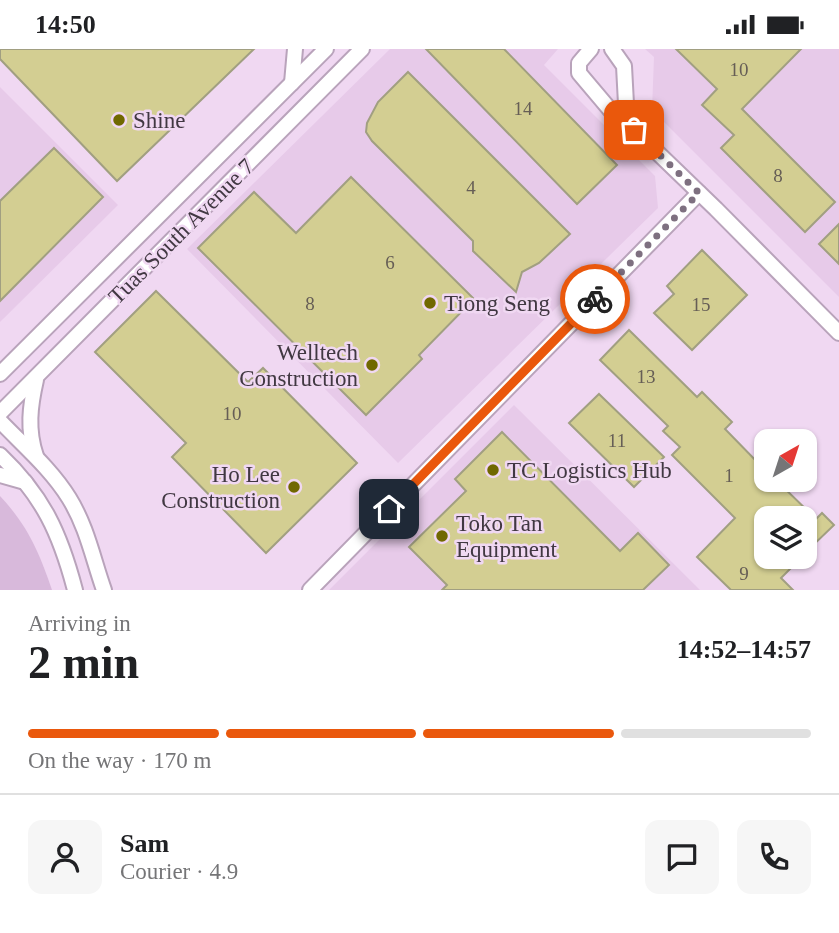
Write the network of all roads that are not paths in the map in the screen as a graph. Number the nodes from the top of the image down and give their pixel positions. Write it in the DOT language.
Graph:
graph roads {
  1 [pos="295,49"];
  2 [pos="326,49"];
  3 [pos="362,49"];
  4 [pos="591,49"];
  5 [pos="612,49"];
  6 [pos="292,83"];
  7 [pos="634,130"];
  8 [pos="699,193"];
  9 [pos="839,333"];
  10 [pos="16,359"];
  11 [pos="0,363"];
  12 [pos="0,374"];
  13 [pos="36,379"];
  14 [pos="0,412"];
  15 [pos="0,422"];
  16 [pos="0,455"];
  17 [pos="37,460"];
  18 [pos="0,475"];
  19 [pos="25,482"];
  20 [pos="75,590"];
  21 [pos="104,590"];
  22 [pos="310,590"];
  1 -- 6 [label="street"];
  2 -- 6 [label="street, Tuas South Avenue 7"];
  3 -- 13 [label="street, Tuas South Avenue 7"];
  4 -- 7 [label="street"];
  5 -- 7 [label="street"];
  6 -- 10 [label="street, Tuas South Avenue 7"];
  7 -- 8 [label="street"];
  8 -- 9 [label="street"];
  8 -- 22 [label="street"];
  10 -- 11 [label="street"];
  10 -- 12 [label="street, Tuas South Avenue 7"];
  13 -- 14 [label="street, Tuas South Avenue 7"];
  13 -- 17 [label="street"];
  15 -- 17 [label="street"];
  16 -- 19 [label="street"];
  17 -- 21 [label="street"];
  18 -- 19 [label="street"];
  19 -- 20 [label="street"];
}
